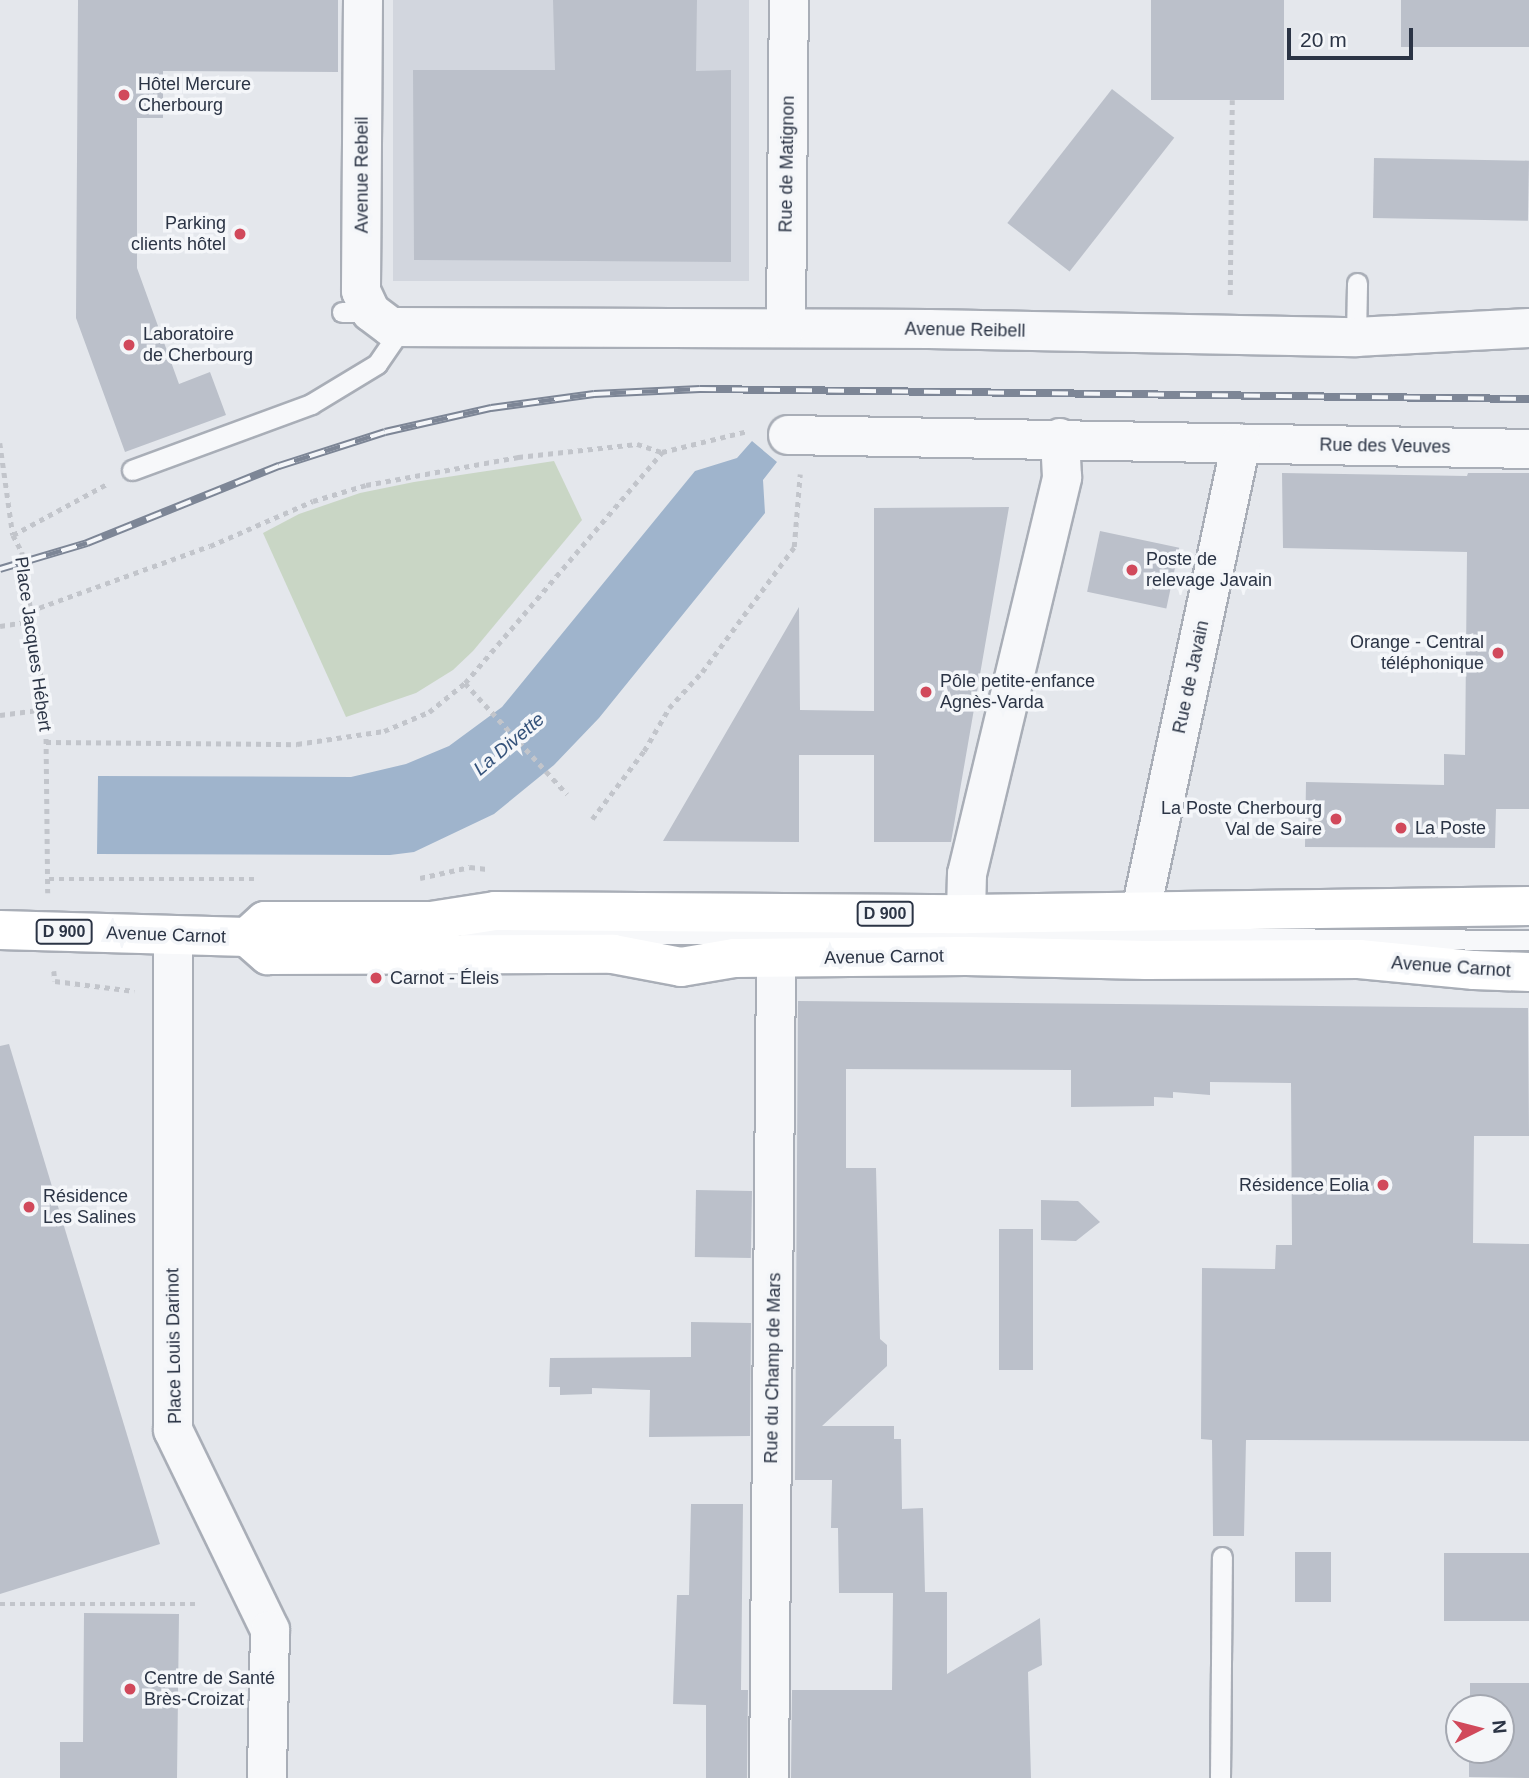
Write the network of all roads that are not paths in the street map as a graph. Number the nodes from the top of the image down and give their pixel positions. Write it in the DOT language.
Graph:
graph roads {
  1 [pos="363,0"];
  2 [pos="789,0"];
  3 [pos="1357,283"];
  4 [pos="371,318"];
  5 [pos="786,328"];
  6 [pos="1529,328"];
  7 [pos="1356,337"];
  8 [pos="796,435"];
  9 [pos="1060,438"];
  10 [pos="1241,444"];
  11 [pos="1529,449"];
  12 [pos="132,470"];
  13 [pos="1529,906"];
  14 [pos="1141,910"];
  15 [pos="966,914"];
  16 [pos="0,930"];
  17 [pos="173,935"];
  18 [pos="247,937"];
  19 [pos="1529,940"];
  20 [pos="443,956"];
  21 [pos="776,958"];
  22 [pos="1529,972"];
  23 [pos="1222,1557"];
  24 [pos="267,1778"];
  25 [pos="769,1778"];
  26 [pos="1220,1778"];
  1 -- 4 [label="street, Avenue Rebeil"];
  2 -- 5 [label="street, Rue de Matignon"];
  3 -- 7 [label="lane"];
  4 -- 5 [label="street, Avenue Reibell"];
  4 -- 12 [label="lane"];
  5 -- 7 [label="street, Avenue Reibell"];
  6 -- 7 [label="street, Avenue Reibell"];
  8 -- 9 [label="street, Rue des Veuves"];
  9 -- 10 [label="street, Rue des Veuves"];
  9 -- 15 [label="street"];
  10 -- 11 [label="street, Rue des Veuves"];
  10 -- 14 [label="street, Rue de Javain"];
  13 -- 14 [label="main road, Avenue Carnot / D 900"];
  14 -- 15 [label="main road, Avenue Carnot / D 900"];
  15 -- 18 [label="main road, Avenue Carnot / D 900"];
  16 -- 17 [label="main road, Avenue Carnot / D 900"];
  17 -- 18 [label="main road, Avenue Carnot / D 900"];
  17 -- 24 [label="street, Place Louis Darinot"];
  18 -- 20 [label="main road, Avenue Carnot"];
  19 -- 20 [label="lane"];
  20 -- 21 [label="main road, Avenue Carnot"];
  21 -- 22 [label="main road, Avenue Carnot"];
  21 -- 25 [label="street, Rue du Champ de Mars"];
  23 -- 26 [label="lane"];
}
